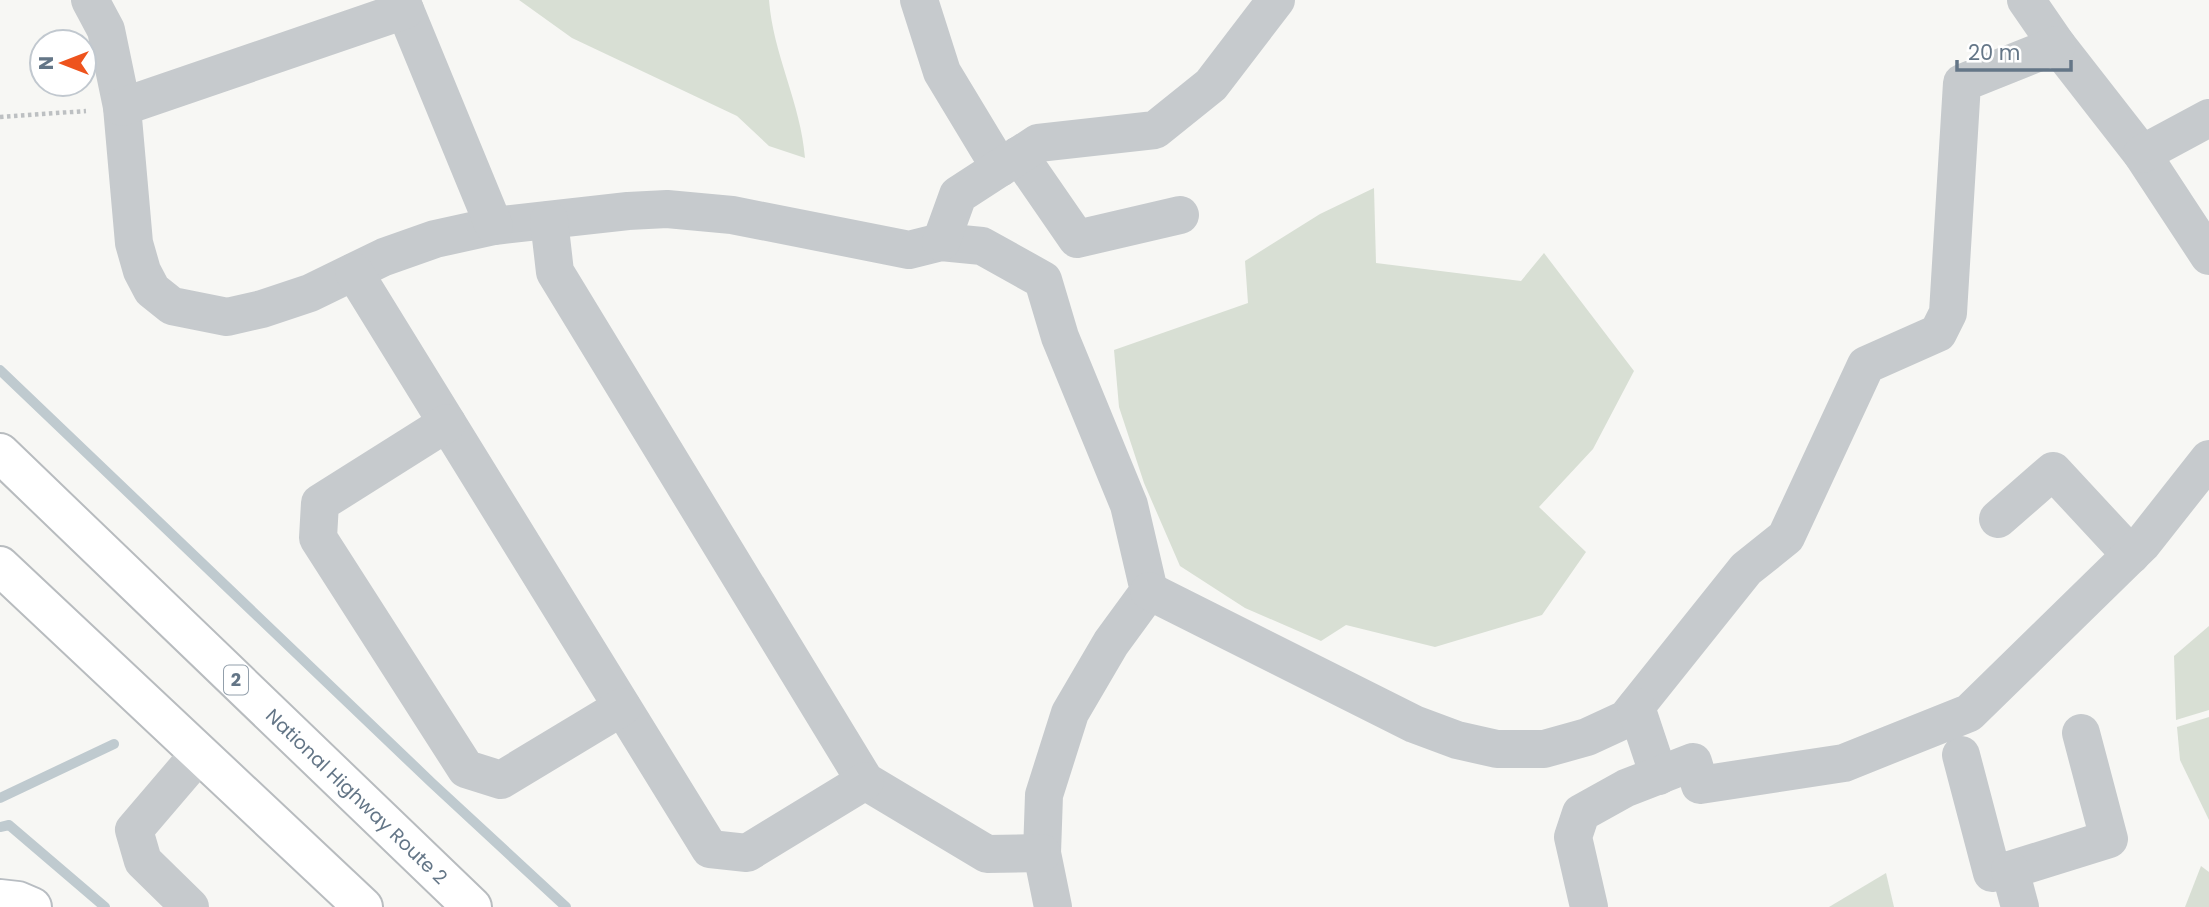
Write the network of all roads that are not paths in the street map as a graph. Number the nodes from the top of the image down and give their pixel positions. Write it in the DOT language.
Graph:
graph roads {
  1 [pos="90,0"];
  2 [pos="919,0"];
  3 [pos="1276,0"];
  4 [pos="2026,0"];
  5 [pos="403,5"];
  6 [pos="2057,45"];
  7 [pos="122,107"];
  8 [pos="2209,118"];
  9 [pos="2142,153"];
  10 [pos="1009,161"];
  11 [pos="1180,215"];
  12 [pos="550,220"];
  13 [pos="494,226"];
  14 [pos="941,242"];
  15 [pos="2209,256"];
  16 [pos="354,272"];
  17 [pos="447,423"];
  18 [pos="0,453"];
  19 [pos="2209,459"];
  20 [pos="1998,519"];
  21 [pos="2131,555"];
  22 [pos="0,566"];
  23 [pos="1149,591"];
  24 [pos="622,707"];
  25 [pos="1636,707"];
  26 [pos="2081,733"];
  27 [pos="199,754"];
  28 [pos="1961,755"];
  29 [pos="1659,776"];
  30 [pos="865,781"];
  31 [pos="1042,853"];
  32 [pos="2010,870"];
  33 [pos="0,899"];
  34 [pos="362,906"];
  35 [pos="32,907"];
  36 [pos="190,907"];
  37 [pos="472,907"];
  38 [pos="1053,907"];
  39 [pos="1589,907"];
  40 [pos="2020,907"];
  1 -- 7 [label="street"];
  2 -- 10 [label="street"];
  3 -- 10 [label="street"];
  4 -- 6 [label="street"];
  5 -- 7 [label="street"];
  5 -- 13 [label="street"];
  6 -- 9 [label="street"];
  6 -- 25 [label="street"];
  7 -- 16 [label="street"];
  8 -- 9 [label="street"];
  9 -- 15 [label="street"];
  10 -- 11 [label="street"];
  10 -- 14 [label="street"];
  12 -- 13 [label="street"];
  12 -- 14 [label="street"];
  12 -- 30 [label="street"];
  13 -- 16 [label="street"];
  14 -- 23 [label="street"];
  16 -- 17 [label="street"];
  17 -- 24 [label="street"];
  17 -- 24 [label="street"];
  18 -- 37 [label="main road, National Highway Route 2 / 2"];
  19 -- 21 [label="street"];
  20 -- 21 [label="street"];
  21 -- 29 [label="street"];
  22 -- 27 [label="main road"];
  23 -- 25 [label="street"];
  23 -- 31 [label="street"];
  24 -- 30 [label="street"];
  25 -- 29 [label="street"];
  26 -- 32 [label="street"];
  27 -- 34 [label="main road"];
  27 -- 36 [label="street"];
  28 -- 32 [label="street"];
  29 -- 39 [label="street"];
  30 -- 31 [label="street"];
  31 -- 38 [label="street"];
  32 -- 40 [label="street"];
  33 -- 35 [label="main road"];
}
